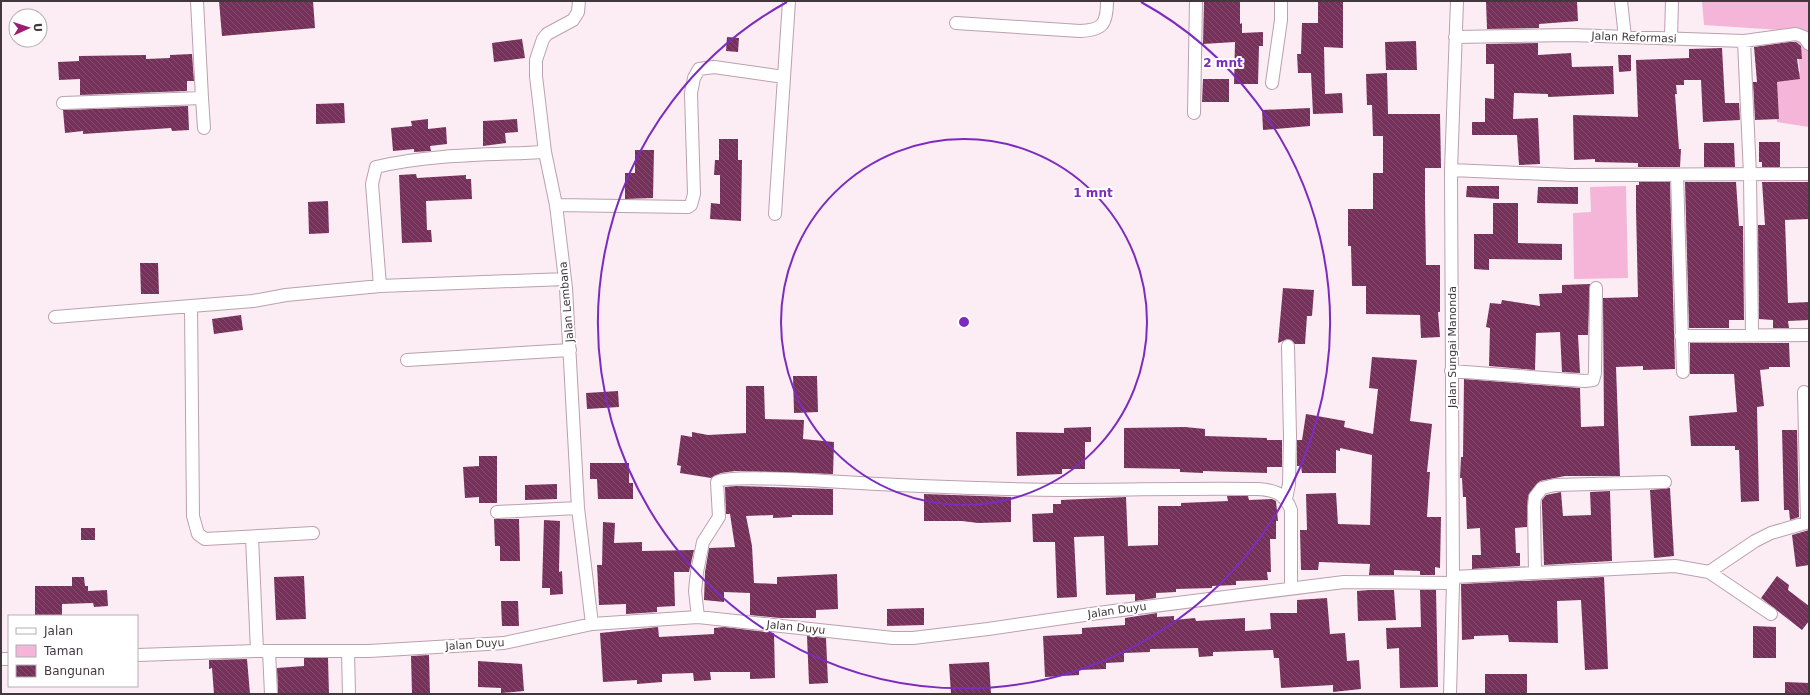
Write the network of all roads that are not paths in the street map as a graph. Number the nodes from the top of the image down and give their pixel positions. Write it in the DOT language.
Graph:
graph roads {
  1 [pos="198,1"];
  2 [pos="579,1"];
  3 [pos="789,1"];
  4 [pos="1107,1"];
  5 [pos="1196,1"];
  6 [pos="1281,1"];
  7 [pos="1457,1"];
  8 [pos="1621,1"];
  9 [pos="1672,1"];
  10 [pos="956,23"];
  11 [pos="1455,37"];
  12 [pos="1625,37"];
  13 [pos="1671,38"];
  14 [pos="1744,41"];
  15 [pos="1809,44"];
  16 [pos="784,77"];
  17 [pos="1272,83"];
  18 [pos="202,98"];
  19 [pos="63,103"];
  20 [pos="1194,113"];
  21 [pos="204,128"];
  22 [pos="545,152"];
  23 [pos="1451,170"];
  24 [pos="1809,174"];
  25 [pos="1678,175"];
  26 [pos="1750,175"];
  27 [pos="556,205"];
  28 [pos="775,214"];
  29 [pos="565,279"];
  30 [pos="380,286"];
  31 [pos="1596,288"];
  32 [pos="191,306"];
  33 [pos="55,317"];
  34 [pos="1752,334"];
  35 [pos="1809,335"];
  36 [pos="1681,336"];
  37 [pos="1288,346"];
  38 [pos="570,350"];
  39 [pos="407,360"];
  40 [pos="1452,371"];
  41 [pos="1683,372"];
  42 [pos="1804,392"];
  43 [pos="1665,482"];
  44 [pos="1286,499"];
  45 [pos="578,508"];
  46 [pos="497,512"];
  47 [pos="1808,522"];
  48 [pos="313,533"];
  49 [pos="252,537"];
  50 [pos="1709,572"];
  51 [pos="1535,573"];
  52 [pos="1453,580"];
  53 [pos="1291,588"];
  54 [pos="1771,614"];
  55 [pos="698,617"];
  56 [pos="592,624"];
  57 [pos="263,651"];
  58 [pos="348,651"];
  59 [pos="138,655"];
  60 [pos="271,694"];
  61 [pos="349,694"];
  62 [pos="1450,694"];
  1 -- 18 [label="street"];
  2 -- 22 [label="street, Jalan Lembana"];
  3 -- 16 [label="street"];
  4 -- 10 [label="street"];
  5 -- 20 [label="street"];
  6 -- 17 [label="street"];
  7 -- 11 [label="street, Jalan Sungai Manonda"];
  8 -- 12 [label="street"];
  9 -- 13 [label="street"];
  11 -- 12 [label="street, Jalan Reformasi"];
  11 -- 23 [label="street, Jalan Sungai Manonda"];
  12 -- 13 [label="street, Jalan Reformasi"];
  13 -- 14 [label="street, Jalan Reformasi"];
  14 -- 15 [label="street, Jalan Reformasi"];
  14 -- 26 [label="street"];
  16 -- 27 [label="street"];
  16 -- 28 [label="street"];
  18 -- 19 [label="street"];
  18 -- 21 [label="street"];
  22 -- 27 [label="street, Jalan Lembana"];
  22 -- 30 [label="street"];
  23 -- 25 [label="street"];
  23 -- 40 [label="street, Jalan Sungai Manonda"];
  24 -- 26 [label="street"];
  25 -- 26 [label="street"];
  25 -- 36 [label="street"];
  26 -- 34 [label="street"];
  27 -- 29 [label="street, Jalan Lembana"];
  29 -- 30 [label="street"];
  29 -- 38 [label="street, Jalan Lembana"];
  30 -- 32 [label="street"];
  31 -- 40 [label="street"];
  32 -- 33 [label="street"];
  32 -- 49 [label="street"];
  34 -- 35 [label="street"];
  34 -- 36 [label="street"];
  36 -- 41 [label="street"];
  37 -- 44 [label="street"];
  38 -- 39 [label="street"];
  38 -- 45 [label="street, Jalan Lembana"];
  40 -- 52 [label="street, Jalan Sungai Manonda"];
  42 -- 47 [label="street"];
  43 -- 51 [label="street"];
  44 -- 53 [label="street"];
  44 -- 55 [label="street"];
  45 -- 46 [label="street"];
  45 -- 56 [label="street, Jalan Lembana"];
  47 -- 50 [label="street"];
  48 -- 49 [label="street"];
  49 -- 57 [label="street"];
  50 -- 51 [label="street, Jalan Duyu"];
  50 -- 54 [label="street"];
  51 -- 52 [label="street, Jalan Duyu"];
  52 -- 53 [label="street, Jalan Duyu"];
  52 -- 62 [label="street, Jalan Sungai Manonda"];
  53 -- 55 [label="street, Jalan Duyu"];
  55 -- 56 [label="street, Jalan Duyu"];
  56 -- 58 [label="street, Jalan Duyu"];
  57 -- 58 [label="street, Jalan Duyu"];
  57 -- 59 [label="street, Jalan Duyu"];
  57 -- 60 [label="street"];
  58 -- 61 [label="street"];
}
